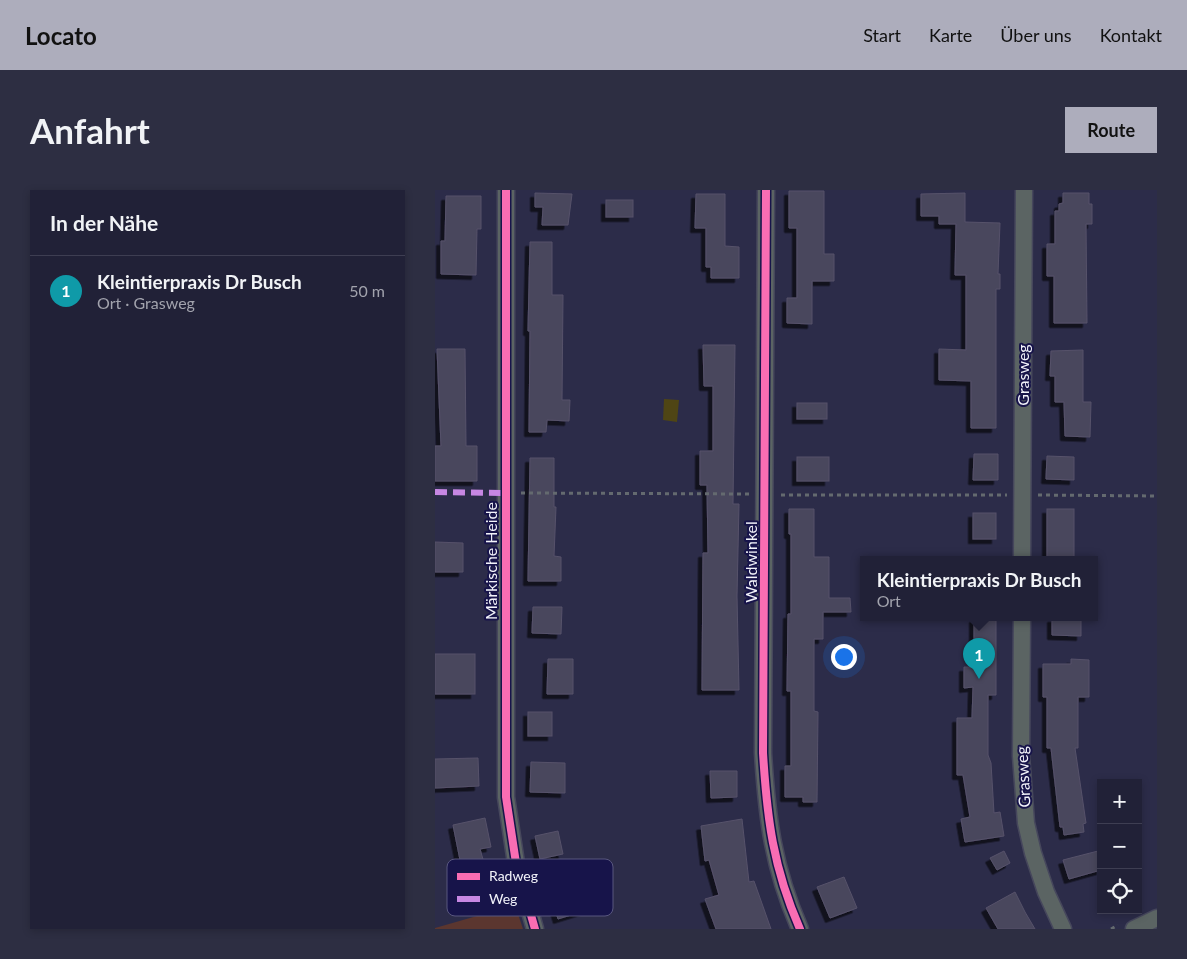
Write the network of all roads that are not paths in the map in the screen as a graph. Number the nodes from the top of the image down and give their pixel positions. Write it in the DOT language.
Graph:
graph roads {
  1 [pos="506,190"];
  2 [pos="766,190"];
  3 [pos="1024,190"];
  4 [pos="1022,556"];
  5 [pos="1022,621"];
  6 [pos="515,859"];
  7 [pos="531,916"];
  8 [pos="1157,918"];
  9 [pos="535,929"];
  10 [pos="800,929"];
  11 [pos="1063,929"];
  12 [pos="1134,929"];
  1 -- 6 [label="street, Märkische Heide"];
  2 -- 10 [label="street, Waldwinkel"];
  3 -- 4 [label="street, Grasweg"];
  5 -- 11 [label="street, Grasweg"];
  7 -- 9 [label="street, Märkische Heide"];
  8 -- 12 [label="street"];
}
